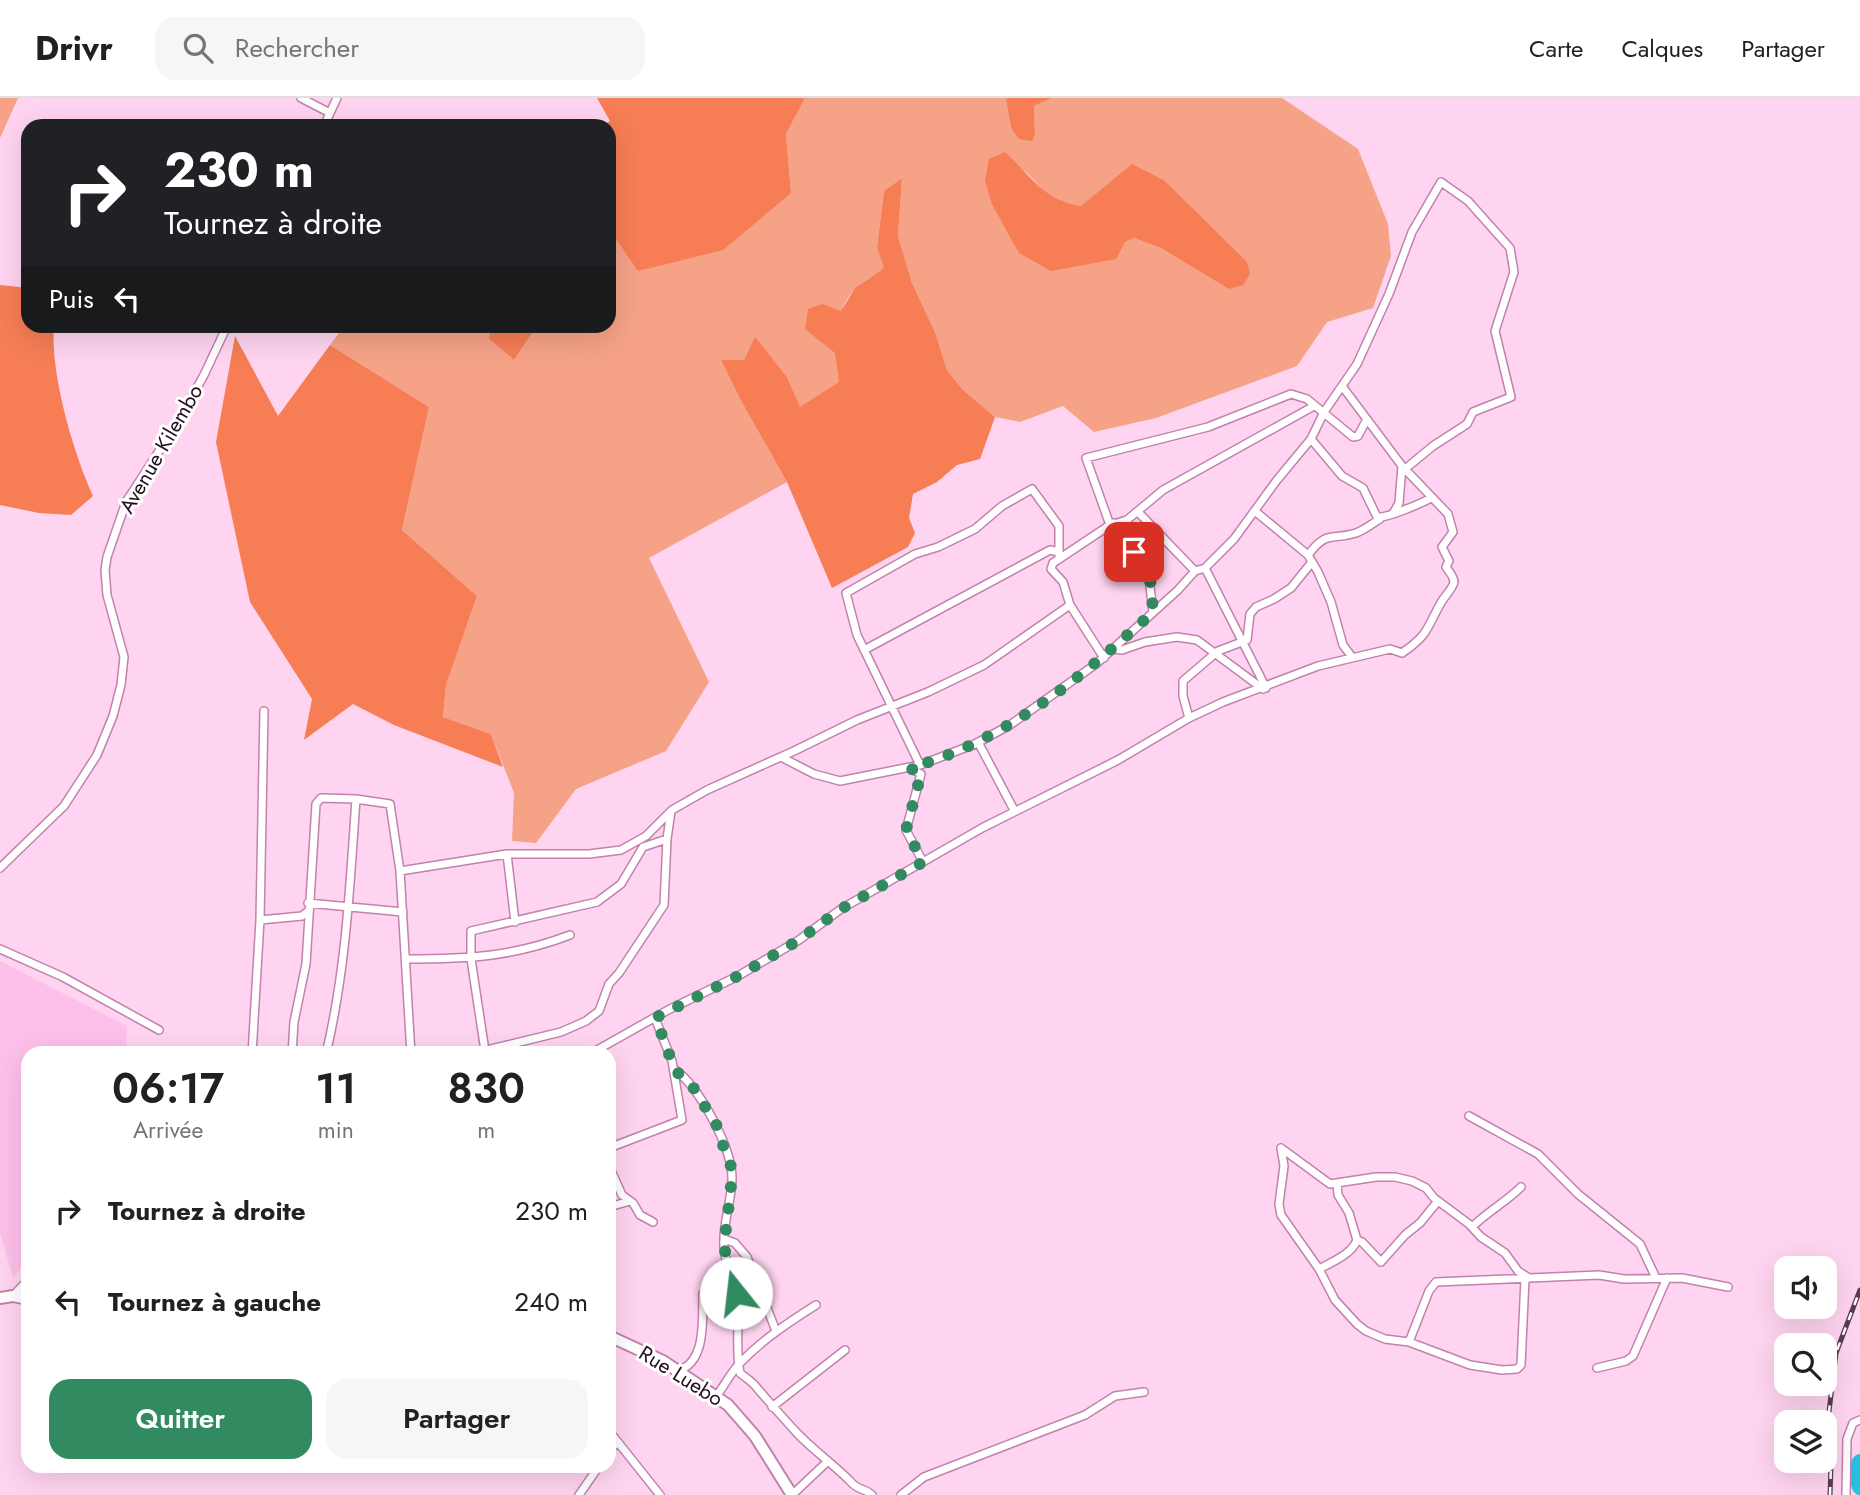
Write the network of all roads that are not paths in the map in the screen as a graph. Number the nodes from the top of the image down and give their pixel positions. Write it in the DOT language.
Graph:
graph roads {
  1 [pos="301,98"];
  2 [pos="337,98"];
  3 [pos="330,113"];
  4 [pos="327,119"];
  5 [pos="224,333"];
  6 [pos="1342,386"];
  7 [pos="1314,406"];
  8 [pos="1324,412"];
  9 [pos="1367,419"];
  10 [pos="1311,439"];
  11 [pos="1404,468"];
  12 [pos="1432,498"];
  13 [pos="1138,512"];
  14 [pos="1256,512"];
  15 [pos="1394,512"];
  16 [pos="1380,519"];
  17 [pos="1112,524"];
  18 [pos="1059,555"];
  19 [pos="1310,558"];
  20 [pos="1205,568"];
  21 [pos="1195,571"];
  22 [pos="1070,605"];
  23 [pos="1153,612"];
  24 [pos="1244,642"];
  25 [pos="1113,649"];
  26 [pos="864,650"];
  27 [pos="1214,653"];
  28 [pos="1104,657"];
  29 [pos="1352,657"];
  30 [pos="1264,688"];
  31 [pos="891,707"];
  32 [pos="264,711"];
  33 [pos="1189,718"];
  34 [pos="978,742"];
  35 [pos="781,757"];
  36 [pos="920,765"];
  37 [pos="910,768"];
  38 [pos="356,799"];
  39 [pos="671,810"];
  40 [pos="1014,810"];
  41 [pos="667,839"];
  42 [pos="507,854"];
  43 [pos="923,862"];
  44 [pos="0,867"];
  45 [pos="400,871"];
  46 [pos="308,903"];
  47 [pos="349,908"];
  48 [pos="307,912"];
  49 [pos="403,912"];
  50 [pos="260,920"];
  51 [pos="515,922"];
  52 [pos="570,935"];
  53 [pos="0,949"];
  54 [pos="471,958"];
  55 [pos="407,959"];
  56 [pos="655,1018"];
  57 [pos="159,1030"];
  58 [pos="252,1046"];
  59 [pos="292,1046"];
  60 [pos="328,1046"];
  61 [pos="411,1046"];
  62 [pos="484,1046"];
  63 [pos="504,1046"];
  64 [pos="604,1046"];
  65 [pos="674,1069"];
  66 [pos="693,1087"];
  67 [pos="681,1103"];
  68 [pos="1469,1116"];
  69 [pos="616,1145"];
  70 [pos="616,1182"];
  71 [pos="1337,1184"];
  72 [pos="1521,1187"];
  73 [pos="630,1201"];
  74 [pos="1438,1201"];
  75 [pos="616,1205"];
  76 [pos="653,1222"];
  77 [pos="1472,1227"];
  78 [pos="724,1239"];
  79 [pos="1357,1240"];
  80 [pos="1319,1269"];
  81 [pos="1656,1278"];
  82 [pos="1667,1278"];
  83 [pos="1527,1279"];
  84 [pos="21,1287"];
  85 [pos="1728,1287"];
  86 [pos="703,1294"];
  87 [pos="13,1296"];
  88 [pos="0,1298"];
  89 [pos="21,1298"];
  90 [pos="816,1305"];
  91 [pos="776,1331"];
  92 [pos="616,1339"];
  93 [pos="1409,1342"];
  94 [pos="845,1350"];
  95 [pos="739,1364"];
  96 [pos="1597,1368"];
  97 [pos="676,1371"];
  98 [pos="1143,1392"];
  99 [pos="717,1395"];
  100 [pos="772,1407"];
  101 [pos="1860,1420"];
  102 [pos="617,1443"];
  103 [pos="828,1461"];
  104 [pos="594,1473"];
  105 [pos="579,1495"];
  106 [pos="660,1495"];
  107 [pos="792,1495"];
  108 [pos="872,1495"];
  109 [pos="901,1495"];
  110 [pos="1846,1495"];
  1 -- 3 [label="street"];
  2 -- 3 [label="street"];
  3 -- 4 [label="street"];
  5 -- 44 [label="street, Avenue Kilembo"];
  6 -- 8 [label="street"];
  6 -- 9 [label="street"];
  6 -- 11 [label="street"];
  7 -- 8 [label="street"];
  7 -- 13 [label="street"];
  7 -- 17 [label="street"];
  8 -- 9 [label="street"];
  8 -- 10 [label="street"];
  9 -- 11 [label="street"];
  10 -- 14 [label="street"];
  10 -- 16 [label="street"];
  11 -- 12 [label="street"];
  11 -- 15 [label="street"];
  12 -- 15 [label="street"];
  12 -- 29 [label="street"];
  13 -- 17 [label="street"];
  13 -- 21 [label="street"];
  14 -- 19 [label="street"];
  14 -- 20 [label="street"];
  15 -- 16 [label="street"];
  16 -- 19 [label="street"];
  17 -- 18 [label="street"];
  17 -- 23 [label="street"];
  18 -- 22 [label="street"];
  18 -- 26 [label="street"];
  18 -- 26 [label="street"];
  19 -- 24 [label="street"];
  19 -- 29 [label="street"];
  20 -- 21 [label="street"];
  20 -- 24 [label="street"];
  21 -- 23 [label="street"];
  22 -- 28 [label="street"];
  22 -- 31 [label="street"];
  23 -- 25 [label="street"];
  24 -- 27 [label="street"];
  24 -- 30 [label="street"];
  25 -- 27 [label="street"];
  25 -- 28 [label="street"];
  26 -- 31 [label="street"];
  27 -- 30 [label="street"];
  27 -- 33 [label="street"];
  28 -- 34 [label="street"];
  29 -- 30 [label="street"];
  30 -- 33 [label="street"];
  31 -- 35 [label="street"];
  31 -- 36 [label="street"];
  32 -- 50 [label="street"];
  33 -- 40 [label="street"];
  34 -- 36 [label="street"];
  34 -- 40 [label="street"];
  35 -- 37 [label="street"];
  35 -- 39 [label="street"];
  36 -- 37 [label="street"];
  37 -- 43 [label="street"];
  38 -- 45 [label="street"];
  38 -- 46 [label="street"];
  38 -- 47 [label="street"];
  39 -- 41 [label="street"];
  39 -- 42 [label="street"];
  40 -- 43 [label="street"];
  41 -- 51 [label="street"];
  41 -- 63 [label="street"];
  42 -- 45 [label="street"];
  42 -- 51 [label="street"];
  43 -- 56 [label="street"];
  45 -- 49 [label="street"];
  46 -- 47 [label="street"];
  46 -- 48 [label="street"];
  47 -- 49 [label="street"];
  47 -- 60 [label="street"];
  48 -- 50 [label="street"];
  48 -- 59 [label="street"];
  49 -- 55 [label="street"];
  50 -- 58 [label="street"];
  51 -- 54 [label="street"];
  52 -- 54 [label="street"];
  53 -- 57 [label="street"];
  54 -- 55 [label="street"];
  54 -- 62 [label="street"];
  55 -- 61 [label="street"];
  56 -- 64 [label="street"];
  56 -- 65 [label="street"];
  65 -- 66 [label="street"];
  65 -- 67 [label="street"];
  66 -- 67 [label="street"];
  66 -- 78 [label="street"];
  67 -- 69 [label="street"];
  68 -- 81 [label="street"];
  70 -- 73 [label="street"];
  71 -- 74 [label="street"];
  71 -- 79 [label="street"];
  71 -- 80 [label="street"];
  72 -- 77 [label="street"];
  73 -- 75 [label="street"];
  73 -- 76 [label="street"];
  74 -- 77 [label="street"];
  74 -- 79 [label="street"];
  77 -- 83 [label="street"];
  78 -- 91 [label="street"];
  78 -- 95 [label="street"];
  79 -- 80 [label="street"];
  80 -- 93 [label="street"];
  81 -- 82 [label="street"];
  81 -- 83 [label="street"];
  82 -- 85 [label="street"];
  82 -- 96 [label="street"];
  83 -- 93 [label="street"];
  83 -- 93 [label="street"];
  84 -- 87 [label="street"];
  86 -- 97 [label="street"];
  87 -- 88 [label="street"];
  87 -- 89 [label="street"];
  90 -- 91 [label="street"];
  91 -- 95 [label="street"];
  92 -- 97 [label="street, Rue Luebo"];
  94 -- 100 [label="street"];
  95 -- 99 [label="street"];
  95 -- 100 [label="street"];
  97 -- 99 [label="street, Rue Luebo"];
  98 -- 109 [label="street"];
  99 -- 107 [label="street, Rue Luebo"];
  100 -- 103 [label="street"];
  101 -- 110 [label="street"];
  102 -- 106 [label="street"];
  103 -- 107 [label="street"];
  103 -- 108 [label="street"];
  104 -- 105 [label="street"];
}
